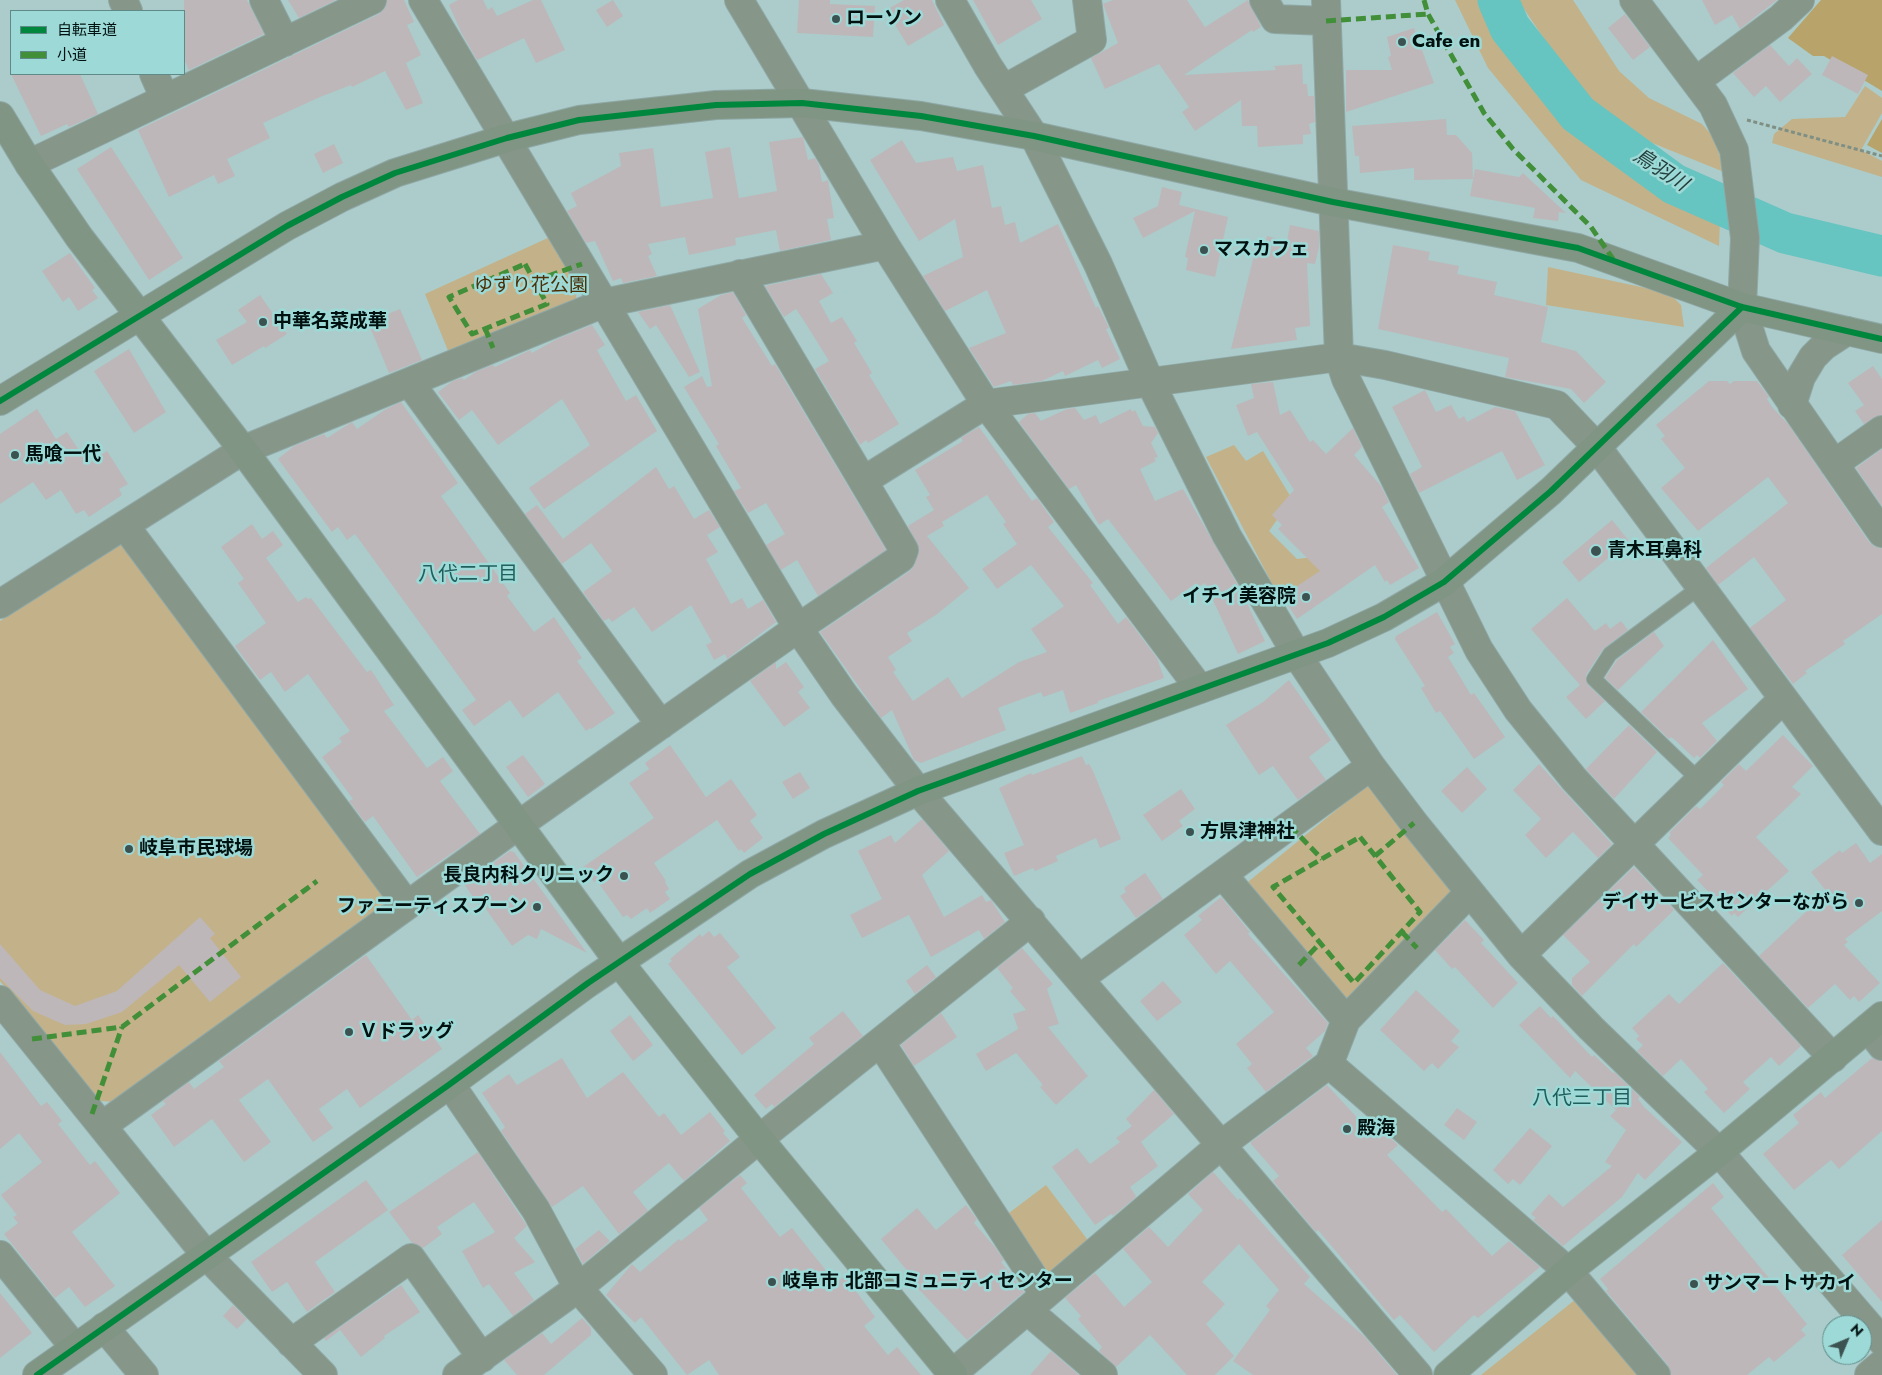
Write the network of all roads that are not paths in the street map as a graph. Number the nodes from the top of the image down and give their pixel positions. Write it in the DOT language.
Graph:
graph roads {
  1 [pos="264,0"];
  2 [pos="372,0"];
  3 [pos="423,0"];
  4 [pos="739,0"];
  5 [pos="950,0"];
  6 [pos="1087,0"];
  7 [pos="1264,0"];
  8 [pos="1634,0"];
  9 [pos="1800,0"];
  10 [pos="1326,10"];
  11 [pos="285,42"];
  12 [pos="154,75"];
  13 [pos="1696,81"];
  14 [pos="1004,89"];
  15 [pos="165,99"];
  16 [pos="802,103"];
  17 [pos="0,116"];
  18 [pos="1034,136"];
  19 [pos="507,138"];
  20 [pos="29,164"];
  21 [pos="1333,202"];
  22 [pos="885,245"];
  23 [pos="740,274"];
  24 [pos="604,303"];
  25 [pos="1742,307"];
  26 [pos="138,316"];
  27 [pos="1847,331"];
  28 [pos="1882,339"];
  29 [pos="1339,357"];
  30 [pos="1150,380"];
  31 [pos="410,383"];
  32 [pos="0,401"];
  33 [pos="986,404"];
  34 [pos="1792,405"];
  35 [pos="1882,430"];
  36 [pos="1596,446"];
  37 [pos="244,450"];
  38 [pos="1834,464"];
  39 [pos="863,481"];
  40 [pos="125,526"];
  41 [pos="1882,533"];
  42 [pos="1444,582"];
  43 [pos="1700,587"];
  44 [pos="0,604"];
  45 [pos="798,628"];
  46 [pos="1297,655"];
  47 [pos="1200,689"];
  48 [pos="1783,699"];
  49 [pos="661,725"];
  50 [pos="1372,766"];
  51 [pos="1699,780"];
  52 [pos="918,791"];
  53 [pos="517,826"];
  54 [pos="1882,831"];
  55 [pos="1634,844"];
  56 [pos="1223,875"];
  57 [pos="1470,892"];
  58 [pos="408,905"];
  59 [pos="1031,921"];
  60 [pos="1521,955"];
  61 [pos="619,962"];
  62 [pos="1079,979"];
  63 [pos="0,1000"];
  64 [pos="1346,1020"];
  65 [pos="1877,1030"];
  66 [pos="880,1042"];
  67 [pos="1833,1058"];
  68 [pos="1329,1064"];
  69 [pos="450,1084"];
  70 [pos="102,1126"];
  71 [pos="759,1139"];
  72 [pos="1221,1145"];
  73 [pos="1719,1152"];
  74 [pos="0,1254"];
  75 [pos="206,1255"];
  76 [pos="1568,1271"];
  77 [pos="578,1288"];
  78 [pos="1036,1302"];
  79 [pos="104,1327"];
  80 [pos="1882,1342"];
  81 [pos="292,1343"];
  82 [pos="75,1348"];
  83 [pos="482,1358"];
  84 [pos="1882,1364"];
  85 [pos="952,1374"];
  86 [pos="37,1375"];
  87 [pos="144,1375"];
  88 [pos="323,1375"];
  89 [pos="457,1375"];
  90 [pos="653,1375"];
  91 [pos="1103,1375"];
  92 [pos="1418,1375"];
  93 [pos="1448,1375"];
  94 [pos="1656,1375"];
  95 [pos="1869,1375"];
  1 -- 11 [label="street"];
  2 -- 11 [label="street"];
  3 -- 19 [label="street"];
  4 -- 16 [label="street"];
  5 -- 14 [label="street"];
  6 -- 14 [label="street"];
  7 -- 10 [label="street"];
  8 -- 13 [label="street"];
  9 -- 13 [label="street"];
  10 -- 21 [label="street"];
  11 -- 15 [label="street"];
  12 -- 15 [label="street"];
  13 -- 25 [label="street"];
  14 -- 18 [label="street"];
  15 -- 20 [label="street"];
  16 -- 18 [label="street"];
  16 -- 19 [label="street"];
  16 -- 22 [label="street"];
  17 -- 20 [label="street"];
  18 -- 21 [label="street"];
  18 -- 30 [label="street"];
  19 -- 24 [label="street"];
  19 -- 26 [label="street"];
  20 -- 26 [label="street"];
  21 -- 25 [label="street"];
  21 -- 29 [label="street"];
  22 -- 23 [label="street"];
  22 -- 33 [label="street"];
  23 -- 24 [label="street"];
  23 -- 39 [label="street"];
  24 -- 31 [label="street"];
  24 -- 45 [label="street"];
  25 -- 27 [label="street"];
  25 -- 34 [label="street"];
  25 -- 36 [label="street"];
  26 -- 32 [label="street"];
  26 -- 37 [label="street"];
  27 -- 28 [label="street"];
  27 -- 34 [label="street"];
  29 -- 30 [label="street"];
  29 -- 36 [label="street"];
  29 -- 42 [label="street"];
  30 -- 33 [label="street"];
  30 -- 46 [label="street"];
  31 -- 37 [label="street"];
  31 -- 49 [label="street"];
  33 -- 39 [label="street"];
  33 -- 47 [label="street"];
  34 -- 38 [label="street"];
  35 -- 38 [label="street"];
  36 -- 42 [label="street"];
  36 -- 43 [label="street"];
  37 -- 40 [label="street"];
  37 -- 53 [label="street"];
  38 -- 41 [label="street"];
  39 -- 45 [label="street"];
  40 -- 44 [label="street"];
  40 -- 58 [label="street"];
  42 -- 46 [label="street"];
  42 -- 55 [label="street"];
  43 -- 48 [label="street"];
  43 -- 51 [label="lane"];
  45 -- 49 [label="street"];
  45 -- 52 [label="street"];
  46 -- 47 [label="street"];
  46 -- 50 [label="street"];
  47 -- 52 [label="street"];
  48 -- 51 [label="street"];
  48 -- 54 [label="street"];
  49 -- 53 [label="street"];
  50 -- 56 [label="street"];
  50 -- 57 [label="street"];
  51 -- 55 [label="street"];
  52 -- 59 [label="street"];
  52 -- 61 [label="street"];
  53 -- 58 [label="street"];
  53 -- 61 [label="street"];
  55 -- 60 [label="street"];
  55 -- 67 [label="street"];
  56 -- 62 [label="street"];
  56 -- 64 [label="street"];
  57 -- 60 [label="street"];
  57 -- 64 [label="street"];
  58 -- 70 [label="street"];
  59 -- 62 [label="street"];
  59 -- 66 [label="street"];
  60 -- 73 [label="street"];
  61 -- 69 [label="street"];
  61 -- 71 [label="street"];
  62 -- 72 [label="street"];
  63 -- 70 [label="street"];
  64 -- 68 [label="street"];
  65 -- 67 [label="street"];
  66 -- 71 [label="street"];
  66 -- 78 [label="street"];
  67 -- 73 [label="street"];
  68 -- 72 [label="street"];
  68 -- 76 [label="street"];
  69 -- 75 [label="street"];
  69 -- 77 [label="street"];
  70 -- 75 [label="street"];
  71 -- 77 [label="street"];
  71 -- 85 [label="street"];
  72 -- 78 [label="street"];
  72 -- 92 [label="street"];
  73 -- 76 [label="street"];
  73 -- 80 [label="street"];
  74 -- 82 [label="street"];
  75 -- 79 [label="street"];
  75 -- 81 [label="street"];
  76 -- 93 [label="street"];
  76 -- 94 [label="street"];
  77 -- 83 [label="street"];
  77 -- 90 [label="street"];
  78 -- 85 [label="street"];
  78 -- 91 [label="street"];
  79 -- 82 [label="street"];
  79 -- 87 [label="street"];
  81 -- 83 [label="street"];
  81 -- 88 [label="street"];
  82 -- 86 [label="street"];
  83 -- 89 [label="street"];
  84 -- 95 [label="street"];
}
